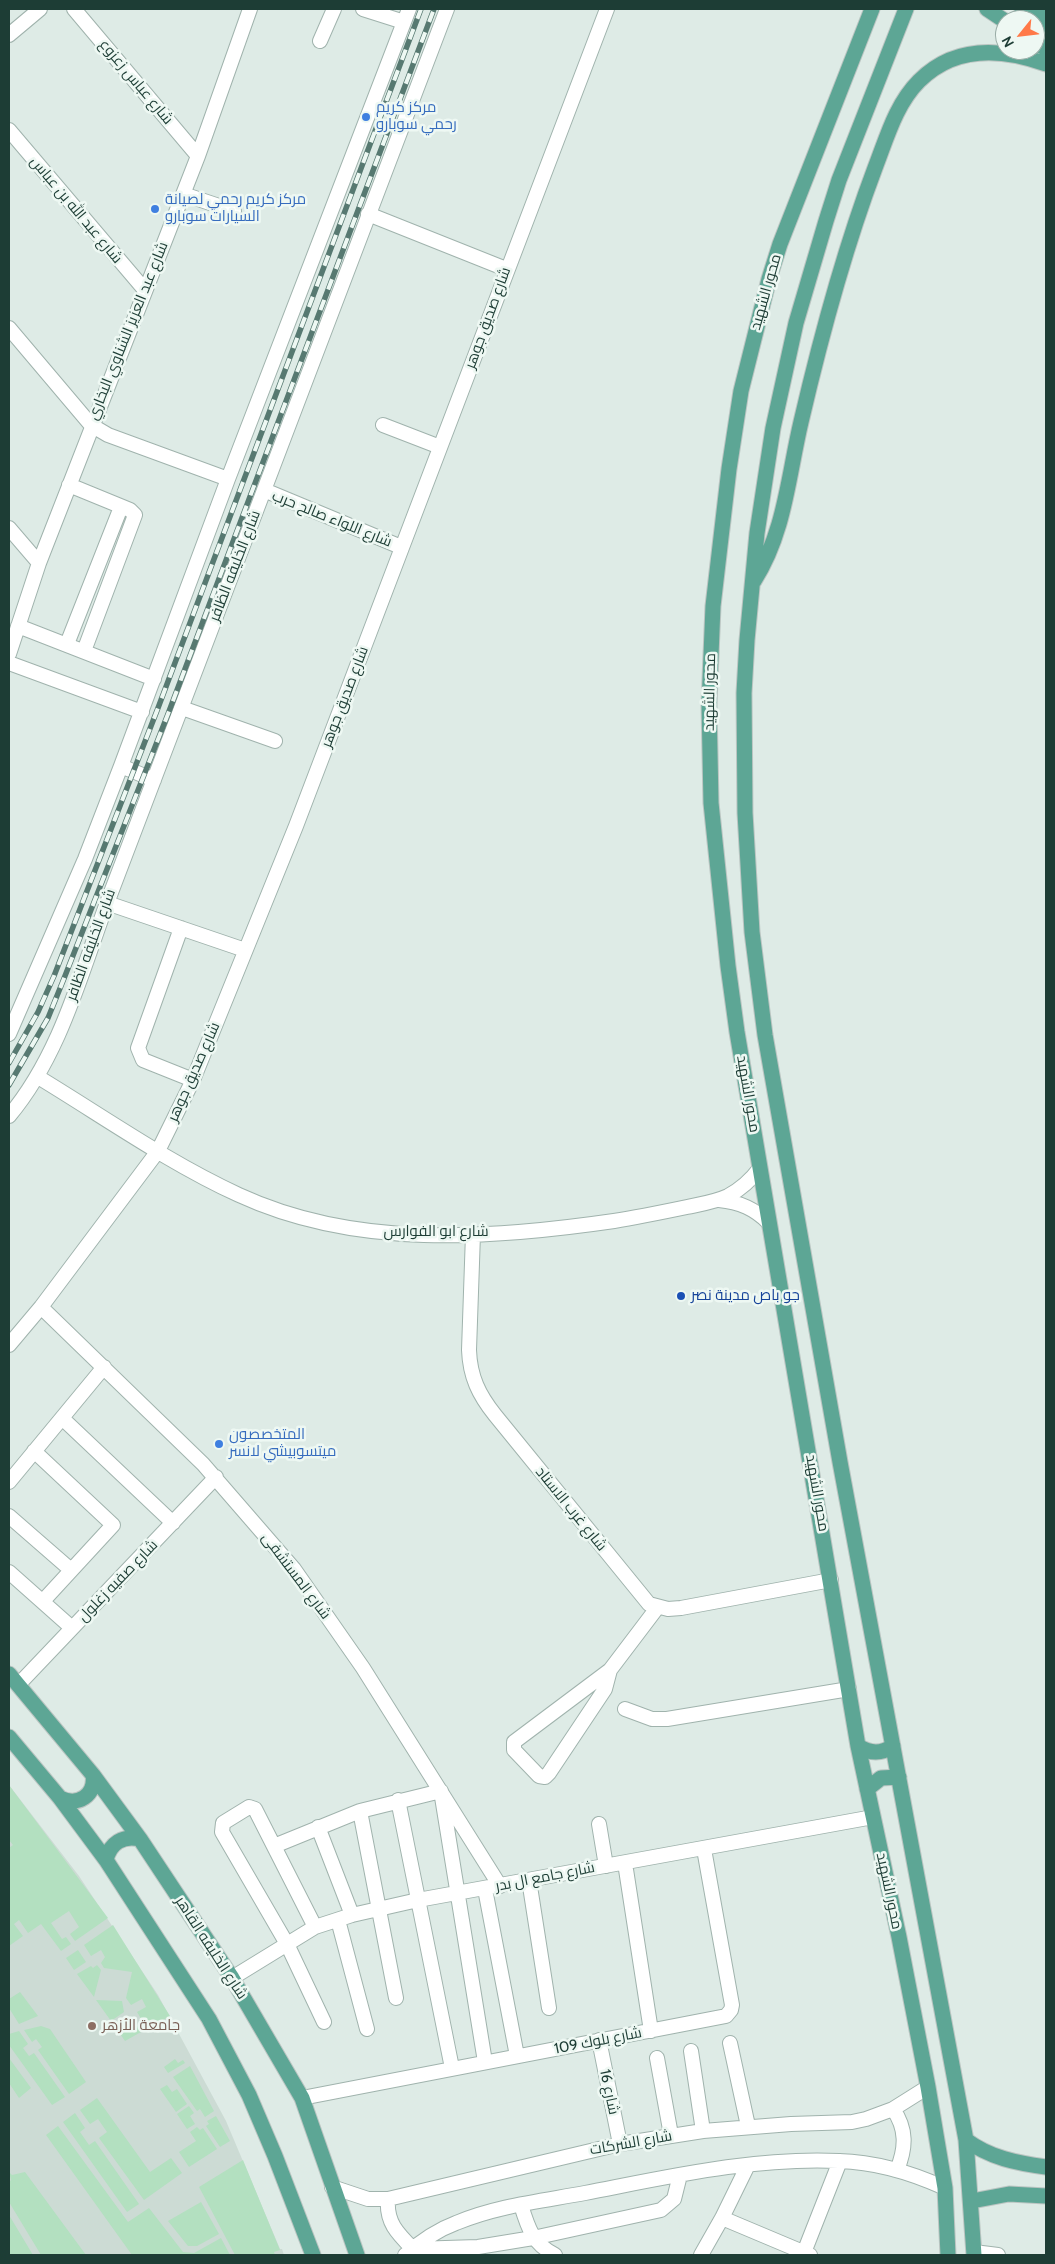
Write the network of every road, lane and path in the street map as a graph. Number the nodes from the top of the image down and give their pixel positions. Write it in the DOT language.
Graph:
graph roads {
  1 [pos="40,9"];
  2 [pos="74,9"];
  3 [pos="250,9"];
  4 [pos="334,9"];
  5 [pos="363,9"];
  6 [pos="447,9"];
  7 [pos="607,9"];
  8 [pos="906,9"];
  9 [pos="1022,9"];
  10 [pos="1043,9"];
  11 [pos="870,11"];
  12 [pos="1046,13"];
  13 [pos="406,15"];
  14 [pos="1046,26"];
  15 [pos="9,35"];
  16 [pos="320,41"];
  17 [pos="1046,64"];
  18 [pos="9,130"];
  19 [pos="198,156"];
  20 [pos="183,194"];
  21 [pos="234,211"];
  22 [pos="368,214"];
  23 [pos="506,269"];
  24 [pos="144,289"];
  25 [pos="9,328"];
  26 [pos="91,425"];
  27 [pos="383,425"];
  28 [pos="440,448"];
  29 [pos="228,479"];
  30 [pos="68,485"];
  31 [pos="264,490"];
  32 [pos="121,507"];
  33 [pos="9,528"];
  34 [pos="401,546"];
  35 [pos="39,562"];
  36 [pos="751,586"];
  37 [pos="18,626"];
  38 [pos="66,644"];
  39 [pos="84,651"];
  40 [pos="9,654"];
  41 [pos="9,664"];
  42 [pos="154,679"];
  43 [pos="182,708"];
  44 [pos="142,712"];
  45 [pos="275,740"];
  46 [pos="121,766"];
  47 [pos="154,780"];
  48 [pos="107,902"];
  49 [pos="181,928"];
  50 [pos="246,950"];
  51 [pos="9,1034"];
  52 [pos="38,1077"];
  53 [pos="193,1080"];
  54 [pos="9,1116"];
  55 [pos="158,1150"];
  56 [pos="760,1168"];
  57 [pos="718,1200"];
  58 [pos="769,1224"];
  59 [pos="473,1234"];
  60 [pos="41,1307"];
  61 [pos="9,1345"];
  62 [pos="104,1367"];
  63 [pos="62,1418"];
  64 [pos="34,1451"];
  65 [pos="216,1477"];
  66 [pos="9,1482"];
  67 [pos="9,1516"];
  68 [pos="173,1522"];
  69 [pos="71,1570"];
  70 [pos="9,1572"];
  71 [pos="831,1580"];
  72 [pos="43,1601"];
  73 [pos="657,1608"];
  74 [pos="72,1628"];
  75 [pos="610,1670"];
  76 [pos="14,1679"];
  77 [pos="849,1689"];
  78 [pos="625,1709"];
  79 [pos="9,1737"];
  80 [pos="858,1746"];
  81 [pos="893,1746"];
  82 [pos="94,1775"];
  83 [pos="899,1777"];
  84 [pos="867,1789"];
  85 [pos="441,1791"];
  86 [pos="60,1798"];
  87 [pos="398,1800"];
  88 [pos="360,1811"];
  89 [pos="873,1817"];
  90 [pos="599,1824"];
  91 [pos="318,1828"];
  92 [pos="140,1839"];
  93 [pos="274,1846"];
  94 [pos="704,1849"];
  95 [pos="106,1860"];
  96 [pos="625,1863"];
  97 [pos="606,1866"];
  98 [pos="529,1880"];
  99 [pos="500,1886"];
  100 [pos="485,1888"];
  101 [pos="456,1893"];
  102 [pos="418,1900"];
  103 [pos="380,1908"];
  104 [pos="352,1915"];
  105 [pos="338,1920"];
  106 [pos="315,1928"];
  107 [pos="286,1944"];
  108 [pos="232,1978"];
  109 [pos="396,1998"];
  110 [pos="549,2008"];
  111 [pos="324,2022"];
  112 [pos="367,2028"];
  113 [pos="651,2030"];
  114 [pos="599,2040"];
  115 [pos="730,2042"];
  116 [pos="690,2051"];
  117 [pos="517,2056"];
  118 [pos="657,2058"];
  119 [pos="485,2062"];
  120 [pos="452,2068"];
  121 [pos="928,2087"];
  122 [pos="302,2098"];
  123 [pos="892,2109"];
  124 [pos="748,2126"];
  125 [pos="703,2131"];
  126 [pos="671,2135"];
  127 [pos="966,2140"];
  128 [pos="620,2144"];
  129 [pos="840,2161"];
  130 [pos="748,2165"];
  131 [pos="1046,2167"];
  132 [pos="897,2170"];
  133 [pos="680,2175"];
  134 [pos="332,2187"];
  135 [pos="945,2188"];
  136 [pos="1046,2196"];
  137 [pos="388,2199"];
  138 [pos="972,2201"];
  139 [pos="521,2206"];
  140 [pos="722,2218"];
  141 [pos="533,2238"];
  142 [pos="409,2252"];
  143 [pos="805,2254"];
  144 [pos="974,2254"];
  145 [pos="313,2255"];
  146 [pos="357,2255"];
  147 [pos="555,2255"];
  148 [pos="701,2255"];
  149 [pos="948,2255"];
  150 [pos="998,2255"];
  1 -- 15 [label="street"];
  2 -- 19 [label="street, شارع عباس زعزوع"];
  3 -- 19 [label="street, شارع عبد العزيز الشناوي البخاري"];
  4 -- 16 [label="street"];
  5 -- 13 [label="street"];
  6 -- 22 [label="street, شارع الخليفه الظافر"];
  7 -- 23 [label="street, شارع صديق جوهر"];
  8 -- 36 [label="main road, محور الشهيد"];
  9 -- 14 [label="main road"];
  10 -- 12 [label="main road"];
  11 -- 56 [label="main road, محور الشهيد"];
  13 -- 29 [label="street"];
  17 -- 36 [label="main road"];
  18 -- 24 [label="street, شارع عبد الله بن عباس"];
  19 -- 20 [label="street, شارع عبد العزيز الشناوي البخاري"];
  20 -- 21 [label="street"];
  20 -- 24 [label="street, شارع عبد العزيز الشناوي البخاري"];
  22 -- 23 [label="street"];
  22 -- 31 [label="street, شارع الخليفه الظافر"];
  23 -- 28 [label="street, شارع صديق جوهر"];
  24 -- 26 [label="street, شارع عبد العزيز الشناوي البخاري"];
  25 -- 26 [label="street"];
  26 -- 29 [label="street"];
  26 -- 30 [label="street, شارع عبد العزيز الشناوي البخاري"];
  27 -- 28 [label="street"];
  28 -- 34 [label="street, شارع صديق جوهر"];
  29 -- 42 [label="street"];
  30 -- 32 [label="street"];
  30 -- 35 [label="street, شارع عبد العزيز الشناوي البخاري"];
  31 -- 34 [label="street, شارع اللواء صالح حرب"];
  31 -- 43 [label="street, شارع الخليفه الظافر"];
  32 -- 38 [label="street"];
  32 -- 39 [label="street"];
  33 -- 35 [label="street"];
  34 -- 50 [label="street, شارع صديق جوهر"];
  35 -- 37 [label="street, شارع عبد العزيز الشناوي البخاري"];
  36 -- 81 [label="main road, محور الشهيد"];
  37 -- 38 [label="street"];
  37 -- 40 [label="street, شارع عبد العزيز الشناوي البخاري"];
  38 -- 39 [label="street"];
  39 -- 42 [label="street"];
  41 -- 44 [label="street"];
  42 -- 44 [label="street"];
  43 -- 45 [label="street"];
  43 -- 47 [label="street, شارع الخليفه الظافر"];
  44 -- 46 [label="street"];
  46 -- 47 [label="street"];
  46 -- 51 [label="street"];
  47 -- 48 [label="street, شارع الخليفه الظافر"];
  48 -- 49 [label="street"];
  48 -- 52 [label="street, شارع الخليفه الظافر"];
  49 -- 50 [label="street"];
  49 -- 53 [label="street"];
  50 -- 53 [label="street, شارع صديق جوهر"];
  52 -- 54 [label="street, شارع الخليفه الظافر"];
  52 -- 55 [label="street, شارع ابو الفوارس"];
  53 -- 55 [label="street, شارع صديق جوهر"];
  55 -- 59 [label="street, شارع ابو الفوارس"];
  55 -- 60 [label="street, شارع صديق جوهر"];
  56 -- 57 [label="street, شارع ابو الفوارس"];
  56 -- 58 [label="main road, محور الشهيد"];
  57 -- 58 [label="street, شارع ابو الفوارس"];
  57 -- 59 [label="street, شارع ابو الفوارس"];
  58 -- 71 [label="main road, محور الشهيد"];
  59 -- 73 [label="street, شارع غرب الاستاد"];
  60 -- 61 [label="street, شارع صديق جوهر"];
  60 -- 62 [label="street, شارع المستشفى"];
  62 -- 63 [label="street"];
  62 -- 65 [label="street, شارع المستشفى"];
  63 -- 64 [label="street"];
  63 -- 68 [label="street"];
  64 -- 66 [label="street"];
  64 -- 69 [label="street"];
  65 -- 68 [label="street, شارع صفيه زغلول"];
  65 -- 85 [label="street, شارع المستشفى"];
  67 -- 69 [label="street"];
  68 -- 74 [label="street, شارع صفيه زغلول"];
  69 -- 72 [label="street"];
  70 -- 72 [label="street"];
  71 -- 73 [label="street"];
  71 -- 77 [label="main road, محور الشهيد"];
  72 -- 74 [label="street"];
  73 -- 75 [label="street"];
  74 -- 76 [label="street, شارع صفيه زغلول"];
  75 -- 75 [label="street"];
  76 -- 82 [label="main road, شارع الخليفه القاهر"];
  77 -- 78 [label="street"];
  77 -- 80 [label="main road, محور الشهيد"];
  79 -- 86 [label="main road"];
  80 -- 81 [label="main road"];
  80 -- 84 [label="main road, محور الشهيد"];
  81 -- 83 [label="main road, محور الشهيد"];
  82 -- 86 [label="main road"];
  82 -- 92 [label="main road, شارع الخليفه القاهر"];
  83 -- 84 [label="main road"];
  83 -- 127 [label="main road, محور الشهيد"];
  84 -- 89 [label="main road, محور الشهيد"];
  85 -- 87 [label="street"];
  85 -- 99 [label="street, شارع المستشفى"];
  85 -- 101 [label="street"];
  86 -- 95 [label="main road"];
  87 -- 88 [label="street"];
  87 -- 102 [label="street"];
  88 -- 91 [label="street"];
  88 -- 103 [label="street"];
  89 -- 94 [label="street, شارع جامع ال بدر"];
  89 -- 121 [label="main road, محور الشهيد"];
  90 -- 97 [label="street"];
  91 -- 93 [label="street"];
  91 -- 104 [label="street"];
  92 -- 95 [label="main road"];
  92 -- 108 [label="main road, شارع الخليفه القاهر"];
  93 -- 106 [label="street"];
  93 -- 107 [label="street"];
  94 -- 96 [label="street, شارع جامع ال بدر"];
  94 -- 113 [label="street, شارع بلوك 109"];
  95 -- 145 [label="main road"];
  96 -- 97 [label="street, شارع جامع ال بدر"];
  96 -- 113 [label="street"];
  97 -- 98 [label="street, شارع جامع ال بدر"];
  98 -- 99 [label="street, شارع جامع ال بدر"];
  98 -- 110 [label="street"];
  99 -- 100 [label="street, شارع جامع ال بدر"];
  100 -- 101 [label="street, شارع جامع ال بدر"];
  100 -- 117 [label="street"];
  101 -- 102 [label="street, شارع جامع ال بدر"];
  101 -- 119 [label="street"];
  102 -- 103 [label="street, شارع جامع ال بدر"];
  102 -- 120 [label="street"];
  103 -- 104 [label="street, شارع جامع ال بدر"];
  103 -- 109 [label="street"];
  104 -- 105 [label="street, شارع جامع ال بدر"];
  105 -- 106 [label="street, شارع جامع ال بدر"];
  105 -- 112 [label="street"];
  106 -- 107 [label="street, شارع جامع ال بدر"];
  107 -- 108 [label="street, شارع جامع ال بدر"];
  107 -- 111 [label="street"];
  108 -- 122 [label="main road, شارع الخليفه القاهر"];
  113 -- 114 [label="street, شارع بلوك 109"];
  114 -- 117 [label="street, شارع بلوك 109"];
  114 -- 128 [label="street, شارع 16"];
  115 -- 124 [label="street"];
  116 -- 125 [label="street"];
  117 -- 119 [label="street, شارع بلوك 109"];
  118 -- 126 [label="street"];
  119 -- 120 [label="street, شارع بلوك 109"];
  120 -- 122 [label="street, شارع بلوك 109"];
  121 -- 123 [label="street, شارع الشركات"];
  121 -- 135 [label="main road, محور الشهيد"];
  122 -- 134 [label="main road, شارع الخليفه القاهر"];
  123 -- 124 [label="street, شارع الشركات"];
  123 -- 132 [label="street"];
  124 -- 125 [label="street, شارع الشركات"];
  125 -- 126 [label="street, شارع الشركات"];
  126 -- 128 [label="street, شارع الشركات"];
  127 -- 131 [label="main road"];
  127 -- 138 [label="main road, محور الشهيد"];
  128 -- 137 [label="street, شارع الشركات"];
  129 -- 130 [label="street"];
  129 -- 132 [label="street"];
  129 -- 143 [label="street"];
  130 -- 133 [label="street"];
  130 -- 140 [label="street"];
  132 -- 135 [label="street"];
  133 -- 139 [label="street"];
  133 -- 141 [label="street"];
  134 -- 137 [label="street, شارع الشركات"];
  134 -- 146 [label="main road, شارع الخليفه القاهر"];
  135 -- 149 [label="main road, محور الشهيد"];
  136 -- 138 [label="main road"];
  137 -- 142 [label="street"];
  138 -- 144 [label="main road, محور الشهيد"];
  139 -- 141 [label="street"];
  139 -- 142 [label="street"];
  140 -- 143 [label="street"];
  140 -- 148 [label="street"];
  141 -- 142 [label="street"];
  141 -- 147 [label="street"];
  144 -- 150 [label="street"];
}
